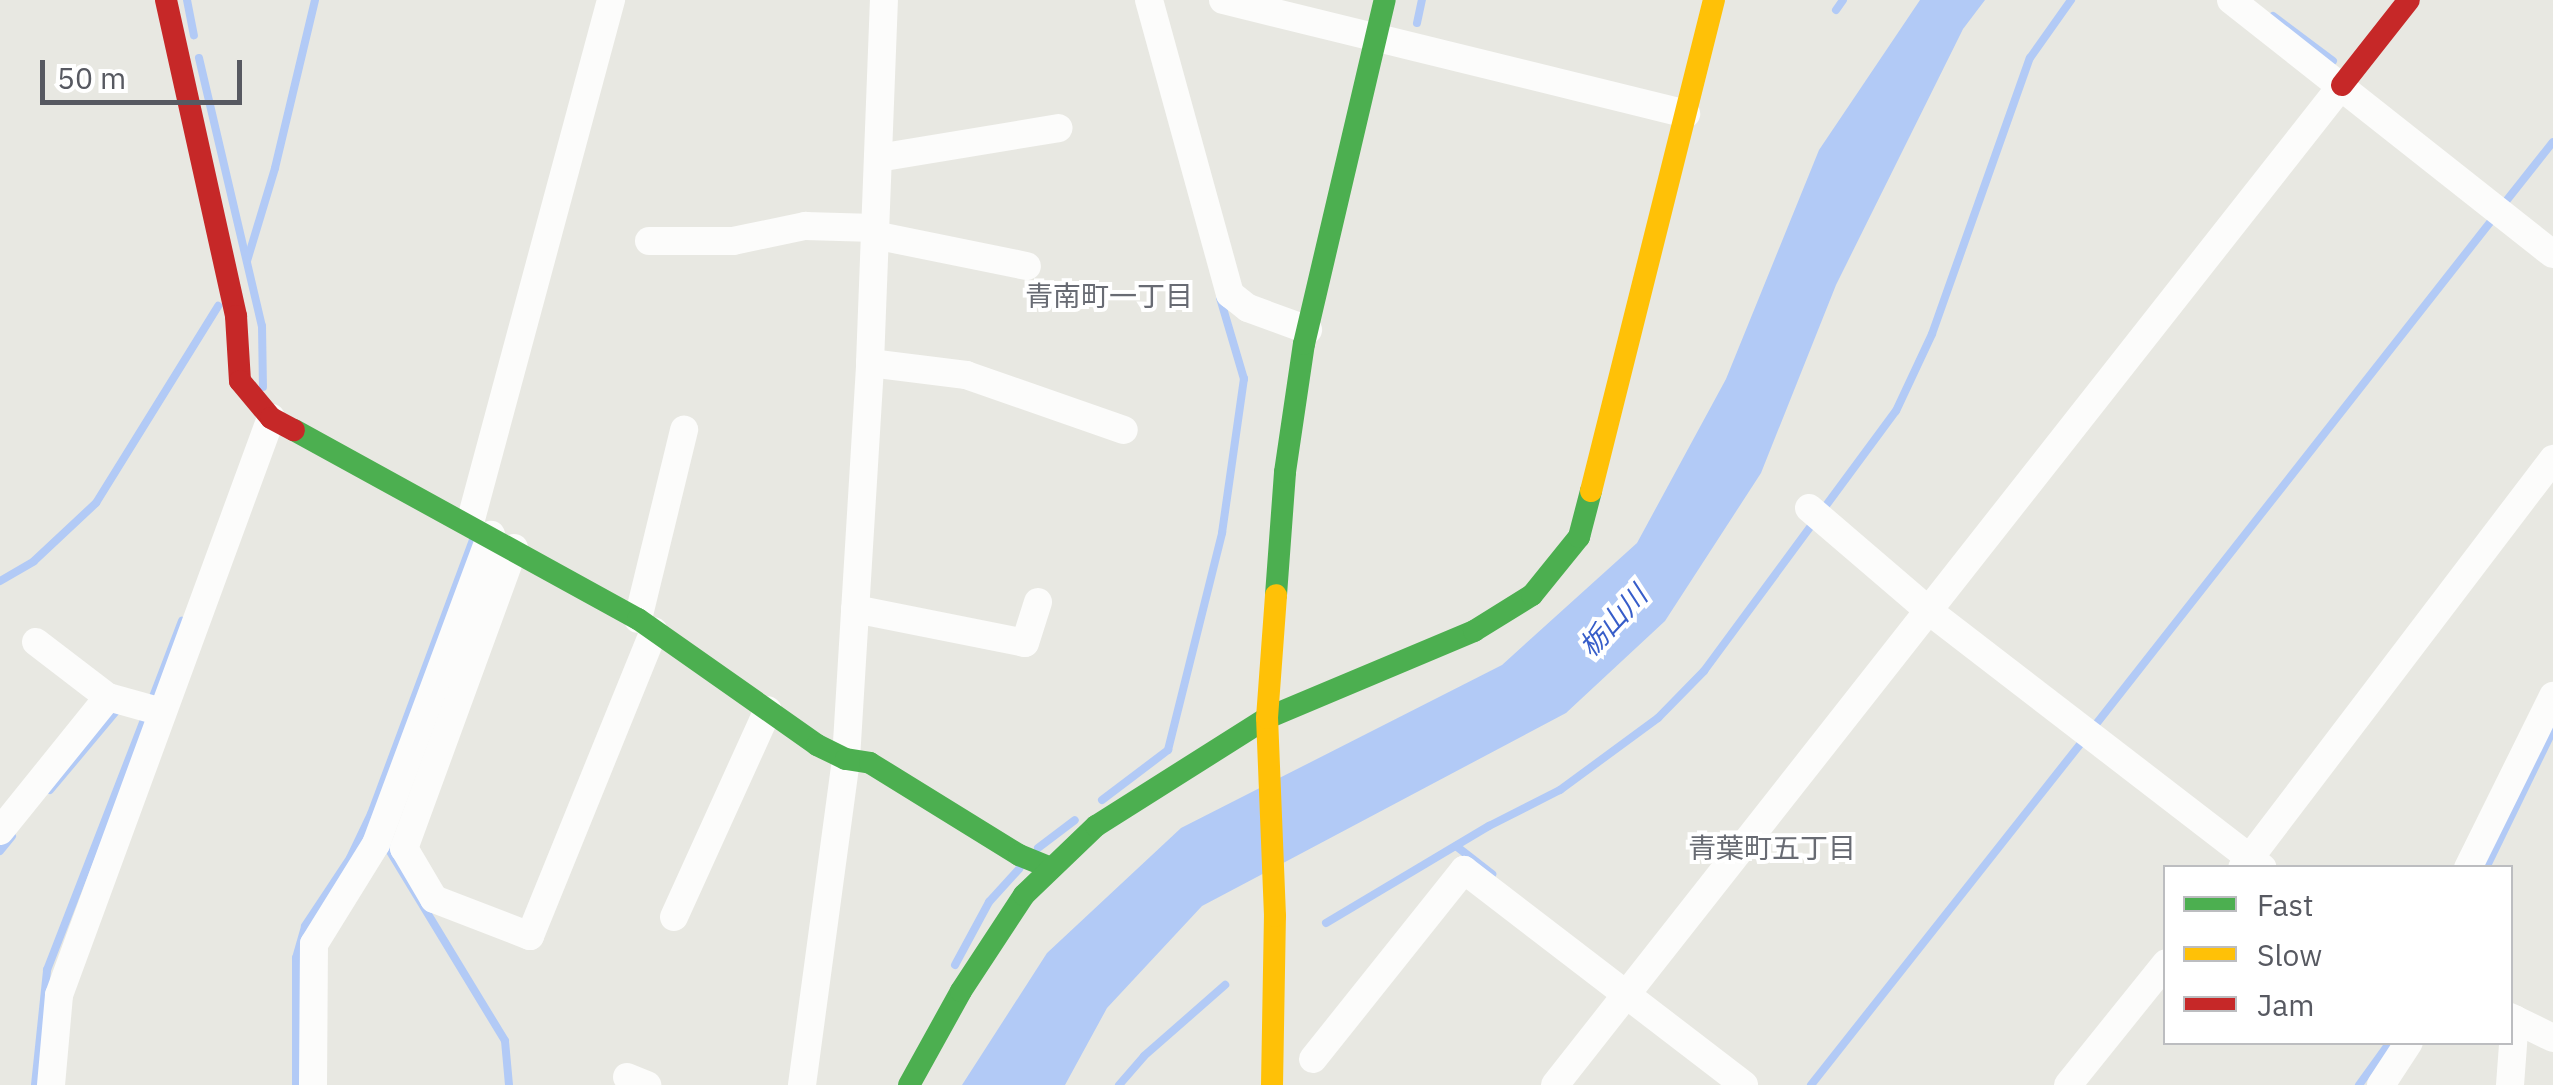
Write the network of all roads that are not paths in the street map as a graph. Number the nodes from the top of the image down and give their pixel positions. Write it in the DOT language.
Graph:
graph roads {
  1 [pos="166,0"];
  2 [pos="612,0"];
  3 [pos="884,0"];
  4 [pos="1149,0"];
  5 [pos="1222,0"];
  6 [pos="1385,0"];
  7 [pos="1714,0"];
  8 [pos="2231,0"];
  9 [pos="2409,0"];
  10 [pos="1376,41"];
  11 [pos="2342,85"];
  12 [pos="1686,114"];
  13 [pos="1059,128"];
  14 [pos="878,158"];
  15 [pos="875,232"];
  16 [pos="649,241"];
  17 [pos="2553,254"];
  18 [pos="1027,266"];
  19 [pos="1308,330"];
  20 [pos="870,363"];
  21 [pos="271,418"];
  22 [pos="684,430"];
  23 [pos="1124,430"];
  24 [pos="2553,459"];
  25 [pos="1809,508"];
  26 [pos="492,535"];
  27 [pos="1038,602"];
  28 [pos="855,608"];
  29 [pos="1929,611"];
  30 [pos="646,625"];
  31 [pos="36,642"];
  32 [pos="2553,696"];
  33 [pos="108,697"];
  34 [pos="768,710"];
  35 [pos="162,712"];
  36 [pos="1267,718"];
  37 [pos="846,759"];
  38 [pos="0,830"];
  39 [pos="2252,864"];
  40 [pos="2469,865"];
  41 [pos="1052,868"];
  42 [pos="674,917"];
  43 [pos="2163,967"];
  44 [pos="1627,995"];
  45 [pos="2513,1018"];
  46 [pos="2553,1038"];
  47 [pos="2512,1045"];
  48 [pos="2402,1048"];
  49 [pos="1313,1060"];
  50 [pos="50,1085"];
  51 [pos="314,1085"];
  52 [pos="802,1085"];
  53 [pos="909,1085"];
  54 [pos="1272,1085"];
  55 [pos="1555,1085"];
  56 [pos="1744,1085"];
  57 [pos="2068,1085"];
  58 [pos="2380,1085"];
  59 [pos="2510,1085"];
  1 -- 21 [label="street"];
  2 -- 26 [label="street"];
  3 -- 14 [label="street"];
  4 -- 19 [label="street"];
  5 -- 10 [label="street"];
  6 -- 10 [label="street"];
  7 -- 12 [label="street"];
  8 -- 11 [label="street"];
  9 -- 11 [label="street"];
  10 -- 12 [label="street"];
  10 -- 19 [label="street"];
  11 -- 17 [label="street"];
  11 -- 29 [label="street"];
  12 -- 36 [label="street"];
  13 -- 14 [label="street"];
  14 -- 15 [label="street"];
  15 -- 16 [label="street"];
  15 -- 18 [label="street"];
  15 -- 20 [label="street"];
  19 -- 36 [label="street"];
  20 -- 23 [label="street"];
  20 -- 28 [label="street"];
  21 -- 26 [label="street"];
  21 -- 35 [label="street"];
  22 -- 30 [label="street"];
  24 -- 39 [label="street"];
  25 -- 29 [label="street"];
  26 -- 30 [label="street"];
  26 -- 30 [label="street"];
  26 -- 51 [label="street"];
  27 -- 28 [label="street"];
  28 -- 37 [label="street"];
  29 -- 39 [label="street"];
  29 -- 44 [label="street"];
  30 -- 34 [label="street"];
  31 -- 33 [label="street"];
  32 -- 40 [label="street"];
  33 -- 35 [label="street"];
  33 -- 38 [label="street"];
  34 -- 37 [label="street"];
  34 -- 42 [label="street"];
  35 -- 50 [label="street"];
  36 -- 41 [label="street"];
  36 -- 54 [label="street"];
  37 -- 41 [label="street"];
  37 -- 52 [label="street"];
  41 -- 53 [label="street"];
  43 -- 57 [label="street"];
  44 -- 49 [label="street"];
  44 -- 55 [label="street"];
  44 -- 56 [label="street"];
  45 -- 46 [label="street"];
  47 -- 59 [label="street"];
  48 -- 58 [label="street"];
}
